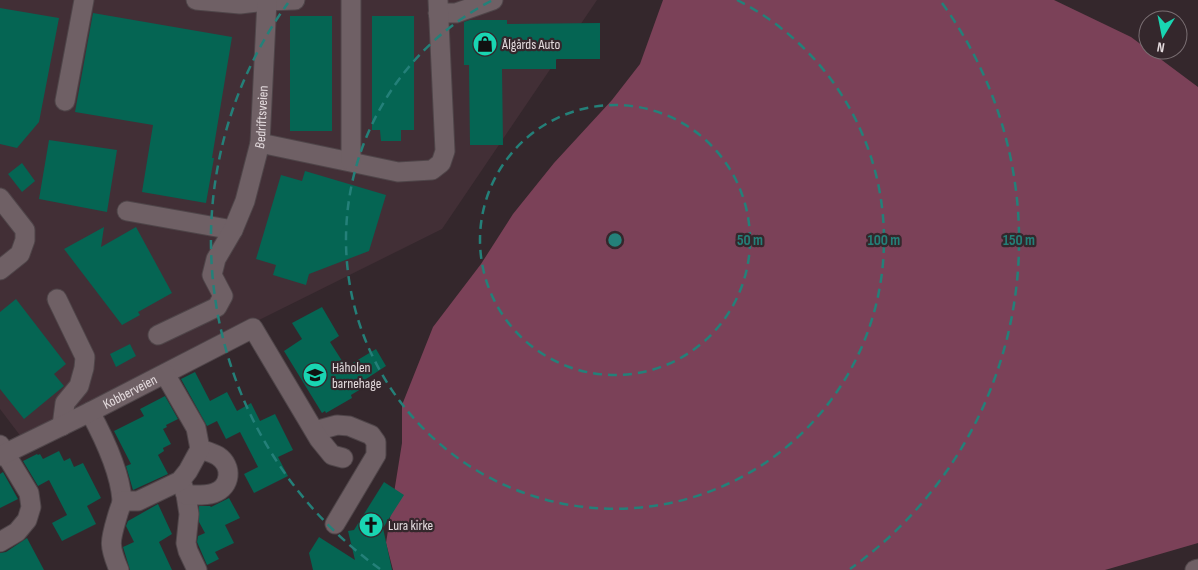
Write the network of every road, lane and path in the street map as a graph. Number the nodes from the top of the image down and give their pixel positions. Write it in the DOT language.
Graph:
graph roads {
  1 [pos="84,0"];
  2 [pos="196,0"];
  3 [pos="267,0"];
  4 [pos="295,0"];
  5 [pos="351,0"];
  6 [pos="493,0"];
  7 [pos="438,6"];
  8 [pos="65,101"];
  9 [pos="260,143"];
  10 [pos="351,161"];
  11 [pos="0,198"];
  12 [pos="127,210"];
  13 [pos="233,230"];
  14 [pos="0,270"];
  15 [pos="57,299"];
  16 [pos="158,335"];
  17 [pos="165,374"];
  18 [pos="90,412"];
  19 [pos="62,426"];
  20 [pos="315,431"];
  21 [pos="200,449"];
  22 [pos="2,452"];
  23 [pos="343,458"];
  24 [pos="183,488"];
  25 [pos="122,501"];
  26 [pos="335,524"];
  27 [pos="0,542"];
  28 [pos="119,570"];
  29 [pos="197,570"];
  1 -- 8 [label="street"];
  2 -- 3 [label="street"];
  3 -- 4 [label="street"];
  3 -- 9 [label="street, Bedriftsveien"];
  5 -- 10 [label="street"];
  6 -- 7 [label="street"];
  7 -- 10 [label="street"];
  9 -- 10 [label="street"];
  9 -- 13 [label="street, Bedriftsveien"];
  11 -- 14 [label="street"];
  12 -- 13 [label="street"];
  13 -- 16 [label="street, Bedriftsveien"];
  15 -- 19 [label="street"];
  17 -- 18 [label="street, Kobberveien"];
  17 -- 20 [label="street, Kobberveien"];
  17 -- 21 [label="street"];
  18 -- 19 [label="street, Kobberveien"];
  18 -- 25 [label="street"];
  19 -- 22 [label="street, Kobberveien"];
  20 -- 23 [label="street"];
  20 -- 26 [label="street"];
  21 -- 24 [label="street"];
  21 -- 24 [label="street"];
  22 -- 27 [label="street, Kobberveien"];
  24 -- 25 [label="street"];
  24 -- 29 [label="street"];
  25 -- 28 [label="street"];
}
